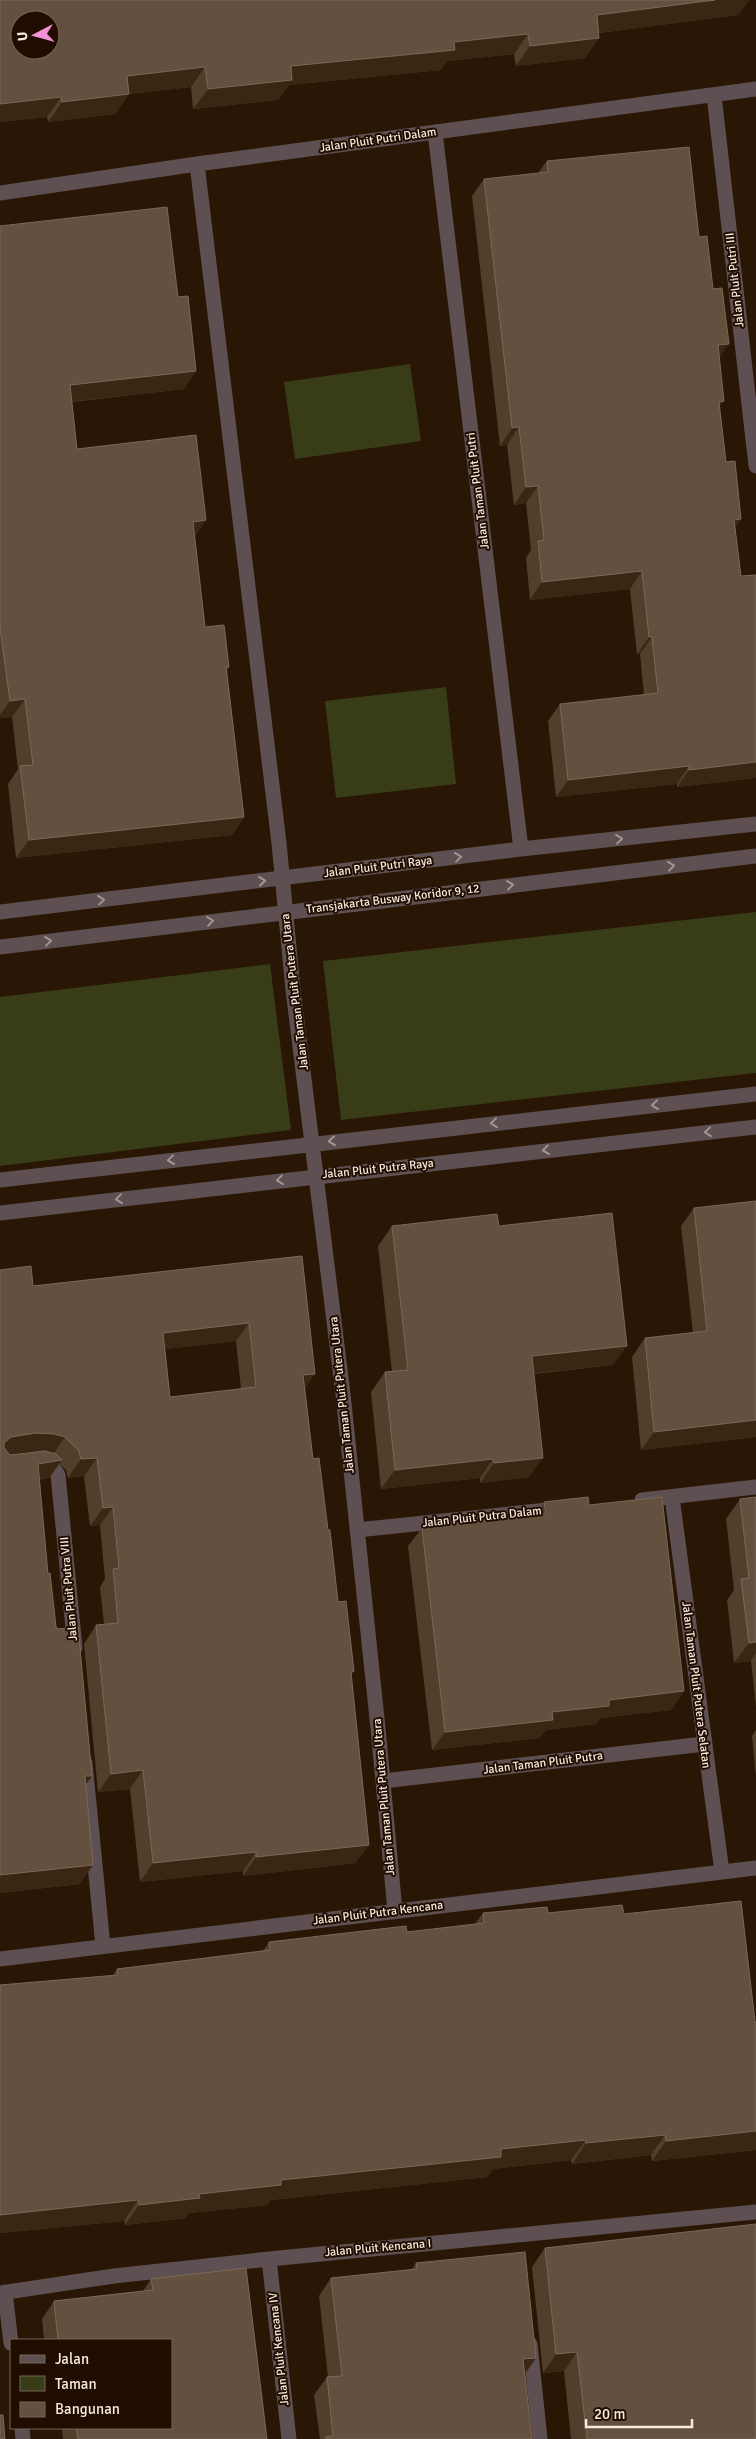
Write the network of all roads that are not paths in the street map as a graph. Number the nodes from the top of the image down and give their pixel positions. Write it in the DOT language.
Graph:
graph roads {
  1 [pos="756,89"];
  2 [pos="714,95"];
  3 [pos="435,132"];
  4 [pos="197,164"];
  5 [pos="0,193"];
  6 [pos="756,466"];
  7 [pos="756,824"];
  8 [pos="521,849"];
  9 [pos="756,856"];
  10 [pos="283,879"];
  11 [pos="0,912"];
  12 [pos="285,912"];
  13 [pos="0,947"];
  14 [pos="756,1094"];
  15 [pos="756,1127"];
  16 [pos="312,1144"];
  17 [pos="316,1176"];
  18 [pos="0,1180"];
  19 [pos="0,1213"];
  20 [pos="0,1464"];
  21 [pos="756,1487"];
  22 [pos="672,1497"];
  23 [pos="623,1502"];
  24 [pos="574,1508"];
  25 [pos="357,1530"];
  26 [pos="76,1661"];
  27 [pos="704,1744"];
  28 [pos="84,1750"];
  29 [pos="383,1781"];
  30 [pos="756,1868"];
  31 [pos="722,1872"];
  32 [pos="395,1911"];
  33 [pos="103,1946"];
  34 [pos="0,1959"];
  35 [pos="756,2212"];
  36 [pos="519,2235"];
  37 [pos="521,2254"];
  38 [pos="269,2259"];
  39 [pos="2,2292"];
  40 [pos="529,2332"];
  41 [pos="10,2339"];
  42 [pos="289,2439"];
  43 [pos="540,2439"];
  1 -- 2 [label="street, Jalan Pluit Putri Dalam"];
  2 -- 3 [label="street, Jalan Pluit Putri Dalam"];
  2 -- 6 [label="street, Jalan Pluit Putri III"];
  3 -- 4 [label="street, Jalan Pluit Putri Dalam"];
  3 -- 8 [label="street, Jalan Taman Pluit Putri"];
  4 -- 5 [label="street, Jalan Pluit Putri Dalam"];
  4 -- 10 [label="street"];
  8 -- 7 [label="street, Jalan Pluit Putri Raya, one-way"];
  10 -- 8 [label="street, Jalan Pluit Putri Raya, one-way"];
  12 -- 9 [label="street, Transjakarta Busway Koridor 9, 12, one-way"];
  11 -- 10 [label="street, Jalan Pluit Putri Raya, one-way"];
  10 -- 12 [label="street, Jalan Taman Pluit Putera Utara"];
  13 -- 12 [label="street, Transjakarta Busway Koridor 9, 12, one-way"];
  12 -- 16 [label="street, Jalan Taman Pluit Putera Utara"];
  14 -- 16 [label="street, one-way"];
  15 -- 17 [label="street, Jalan Pluit Putra Raya, one-way"];
  16 -- 17 [label="street, Jalan Taman Pluit Putera Utara"];
  16 -- 18 [label="street, one-way"];
  17 -- 19 [label="street, Jalan Pluit Putra Raya, one-way"];
  17 -- 25 [label="street, Jalan Taman Pluit Putera Utara"];
  20 -- 26 [label="street, Jalan Pluit Putra VIII"];
  21 -- 22 [label="street"];
  22 -- 23 [label="street"];
  22 -- 27 [label="street, Jalan Taman Pluit Putera Selatan"];
  24 -- 25 [label="street, Jalan Pluit Putra Dalam"];
  25 -- 29 [label="street, Jalan Taman Pluit Putera Utara"];
  27 -- 29 [label="street, Jalan Taman Pluit Putra"];
  27 -- 31 [label="street, Jalan Taman Pluit Putera Selatan"];
  28 -- 33 [label="street"];
  29 -- 32 [label="street, Jalan Taman Pluit Putera Utara"];
  30 -- 31 [label="street, Jalan Pluit Putra Kencana"];
  31 -- 32 [label="street, Jalan Pluit Putra Kencana"];
  32 -- 33 [label="street, Jalan Pluit Putra Kencana"];
  33 -- 34 [label="street, Jalan Pluit Putra Kencana"];
  35 -- 36 [label="street, Jalan Pluit Kencana I"];
  36 -- 37 [label="street"];
  36 -- 38 [label="street, Jalan Pluit Kencana I"];
  38 -- 39 [label="street, Jalan Pluit Kencana I"];
  38 -- 42 [label="street, Jalan Pluit Kencana IV"];
  39 -- 41 [label="street"];
  40 -- 43 [label="street"];
}
